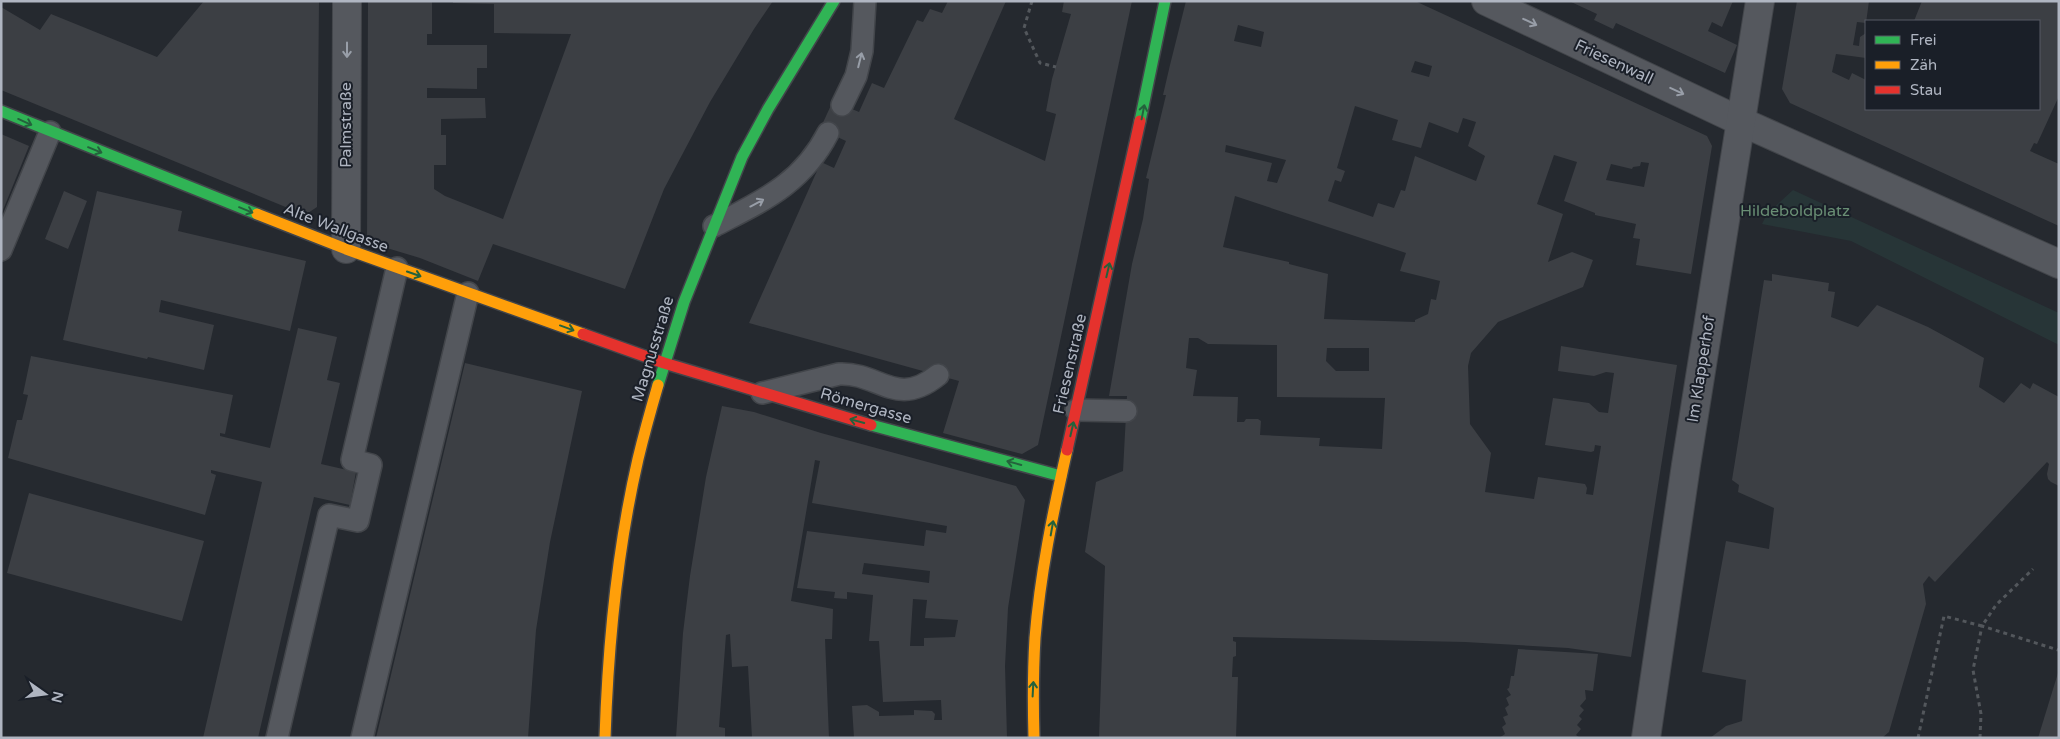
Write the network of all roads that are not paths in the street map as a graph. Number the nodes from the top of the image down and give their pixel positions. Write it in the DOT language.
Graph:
graph roads {
  1 [pos="347,1"];
  2 [pos="834,1"];
  3 [pos="865,1"];
  4 [pos="1165,1"];
  5 [pos="1486,1"];
  6 [pos="1760,1"];
  7 [pos="842,105"];
  8 [pos="1,111"];
  9 [pos="1742,122"];
  10 [pos="50,132"];
  11 [pos="828,133"];
  12 [pos="714,226"];
  13 [pos="1,250"];
  14 [pos="346,250"];
  15 [pos="2059,264"];
  16 [pos="397,268"];
  17 [pos="468,293"];
  18 [pos="664,363"];
  19 [pos="938,375"];
  20 [pos="762,393"];
  21 [pos="1076,410"];
  22 [pos="1126,411"];
  23 [pos="1061,476"];
  24 [pos="277,738"];
  25 [pos="362,738"];
  26 [pos="605,738"];
  27 [pos="1034,738"];
  28 [pos="1646,738"];
  1 -- 14 [label="street, Palmstraße, one-way"];
  2 -- 12 [label="street, Magnusstraße"];
  7 -- 3 [label="lane, one-way"];
  21 -- 4 [label="street, Friesenstraße, one-way"];
  5 -- 9 [label="street, Friesenwall, one-way"];
  6 -- 9 [label="street, Im Klapperhof"];
  8 -- 10 [label="street, Alte Wallgasse, one-way"];
  9 -- 15 [label="street"];
  9 -- 28 [label="street, Im Klapperhof"];
  10 -- 13 [label="lane"];
  10 -- 14 [label="street, Alte Wallgasse, one-way"];
  12 -- 11 [label="lane, one-way"];
  12 -- 18 [label="street, Magnusstraße"];
  14 -- 16 [label="street, Alte Wallgasse"];
  16 -- 17 [label="street, Alte Wallgasse, one-way"];
  16 -- 24 [label="lane"];
  17 -- 18 [label="street, Alte Wallgasse, one-way"];
  17 -- 25 [label="lane"];
  18 -- 20 [label="street, Römergasse"];
  18 -- 26 [label="street, Magnusstraße"];
  19 -- 20 [label="lane"];
  23 -- 20 [label="street, Römergasse, one-way"];
  21 -- 22 [label="lane"];
  23 -- 21 [label="street, Friesenstraße, one-way"];
  27 -- 23 [label="street, Friesenstraße, one-way"];
}
